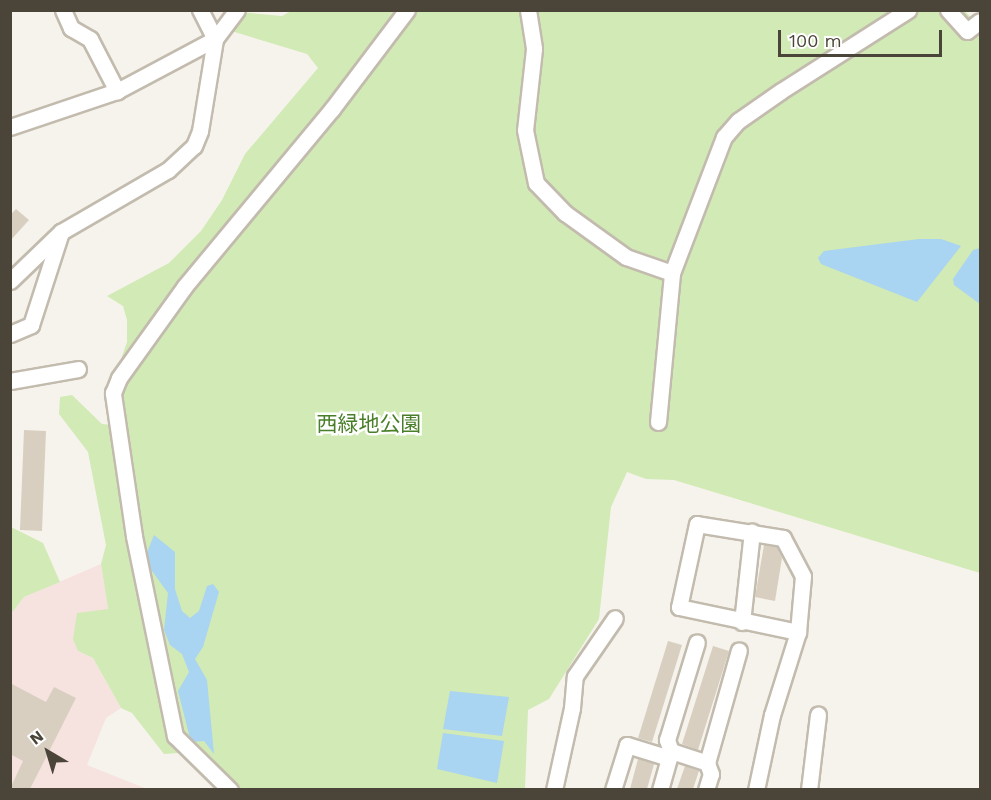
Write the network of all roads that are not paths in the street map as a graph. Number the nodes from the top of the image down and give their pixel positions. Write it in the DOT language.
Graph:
graph roads {
  1 [pos="63,10"];
  2 [pos="200,10"];
  3 [pos="237,10"];
  4 [pos="407,10"];
  5 [pos="528,10"];
  6 [pos="908,10"];
  7 [pos="948,10"];
  8 [pos="976,10"];
  9 [pos="981,16"];
  10 [pos="981,21"];
  11 [pos="215,39"];
  12 [pos="117,91"];
  13 [pos="10,127"];
  14 [pos="61,232"];
  15 [pos="672,273"];
  16 [pos="10,281"];
  17 [pos="10,333"];
  18 [pos="78,369"];
  19 [pos="10,381"];
  20 [pos="658,422"];
  21 [pos="752,532"];
  22 [pos="615,618"];
  23 [pos="742,621"];
  24 [pos="798,632"];
  25 [pos="697,642"];
  26 [pos="739,650"];
  27 [pos="818,715"];
  28 [pos="670,755"];
  29 [pos="707,763"];
  30 [pos="230,789"];
  31 [pos="554,789"];
  32 [pos="613,789"];
  33 [pos="660,789"];
  34 [pos="706,789"];
  35 [pos="756,789"];
  36 [pos="809,789"];
  1 -- 12 [label="street"];
  2 -- 11 [label="street"];
  3 -- 11 [label="street"];
  4 -- 30 [label="street"];
  5 -- 15 [label="street"];
  6 -- 15 [label="street"];
  7 -- 10 [label="street"];
  8 -- 9 [label="street"];
  11 -- 12 [label="street"];
  11 -- 14 [label="street"];
  12 -- 13 [label="street"];
  14 -- 16 [label="street"];
  14 -- 17 [label="street"];
  15 -- 20 [label="street"];
  18 -- 19 [label="street"];
  21 -- 23 [label="street"];
  21 -- 23 [label="street"];
  21 -- 24 [label="street"];
  22 -- 31 [label="street"];
  23 -- 24 [label="street"];
  24 -- 35 [label="street"];
  25 -- 28 [label="street"];
  26 -- 29 [label="street"];
  27 -- 36 [label="street"];
  28 -- 29 [label="street"];
  28 -- 32 [label="street"];
  28 -- 33 [label="street"];
  29 -- 34 [label="street"];
}
